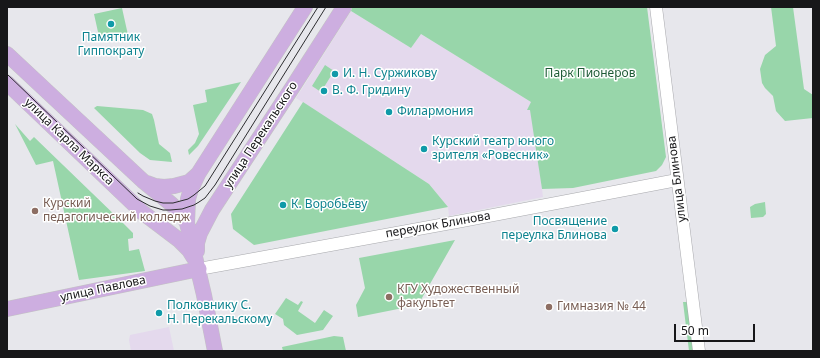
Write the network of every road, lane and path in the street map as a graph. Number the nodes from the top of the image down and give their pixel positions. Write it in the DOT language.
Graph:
graph roads {
  1 [pos="305,7"];
  2 [pos="344,7"];
  3 [pos="656,7"];
  4 [pos="7,54"];
  5 [pos="7,83"];
  6 [pos="198,174"];
  7 [pos="677,180"];
  8 [pos="143,181"];
  9 [pos="218,200"];
  10 [pos="142,212"];
  11 [pos="187,223"];
  12 [pos="198,269"];
  13 [pos="7,309"];
  14 [pos="215,351"];
  15 [pos="699,351"];
  1 -- 6 [label="main road"];
  2 -- 9 [label="main road, улица Перекальского"];
  3 -- 7 [label="street, улица Блинова"];
  4 -- 8 [label="main road, улица Карла Маркса"];
  5 -- 10 [label="main road, улица Карла Маркса"];
  6 -- 8 [label="main road"];
  6 -- 11 [label="main road"];
  7 -- 12 [label="street, переулок Блинова"];
  7 -- 15 [label="street, улица Блинова"];
  8 -- 11 [label="main road, улица Карла Маркса"];
  9 -- 11 [label="main road"];
  9 -- 12 [label="main road, улица Перекальского"];
  10 -- 11 [label="main road"];
  10 -- 12 [label="main road, улица Карла Маркса"];
  11 -- 12 [label="main road"];
  12 -- 13 [label="main road, улица Павлова"];
  12 -- 14 [label="main road"];
}
